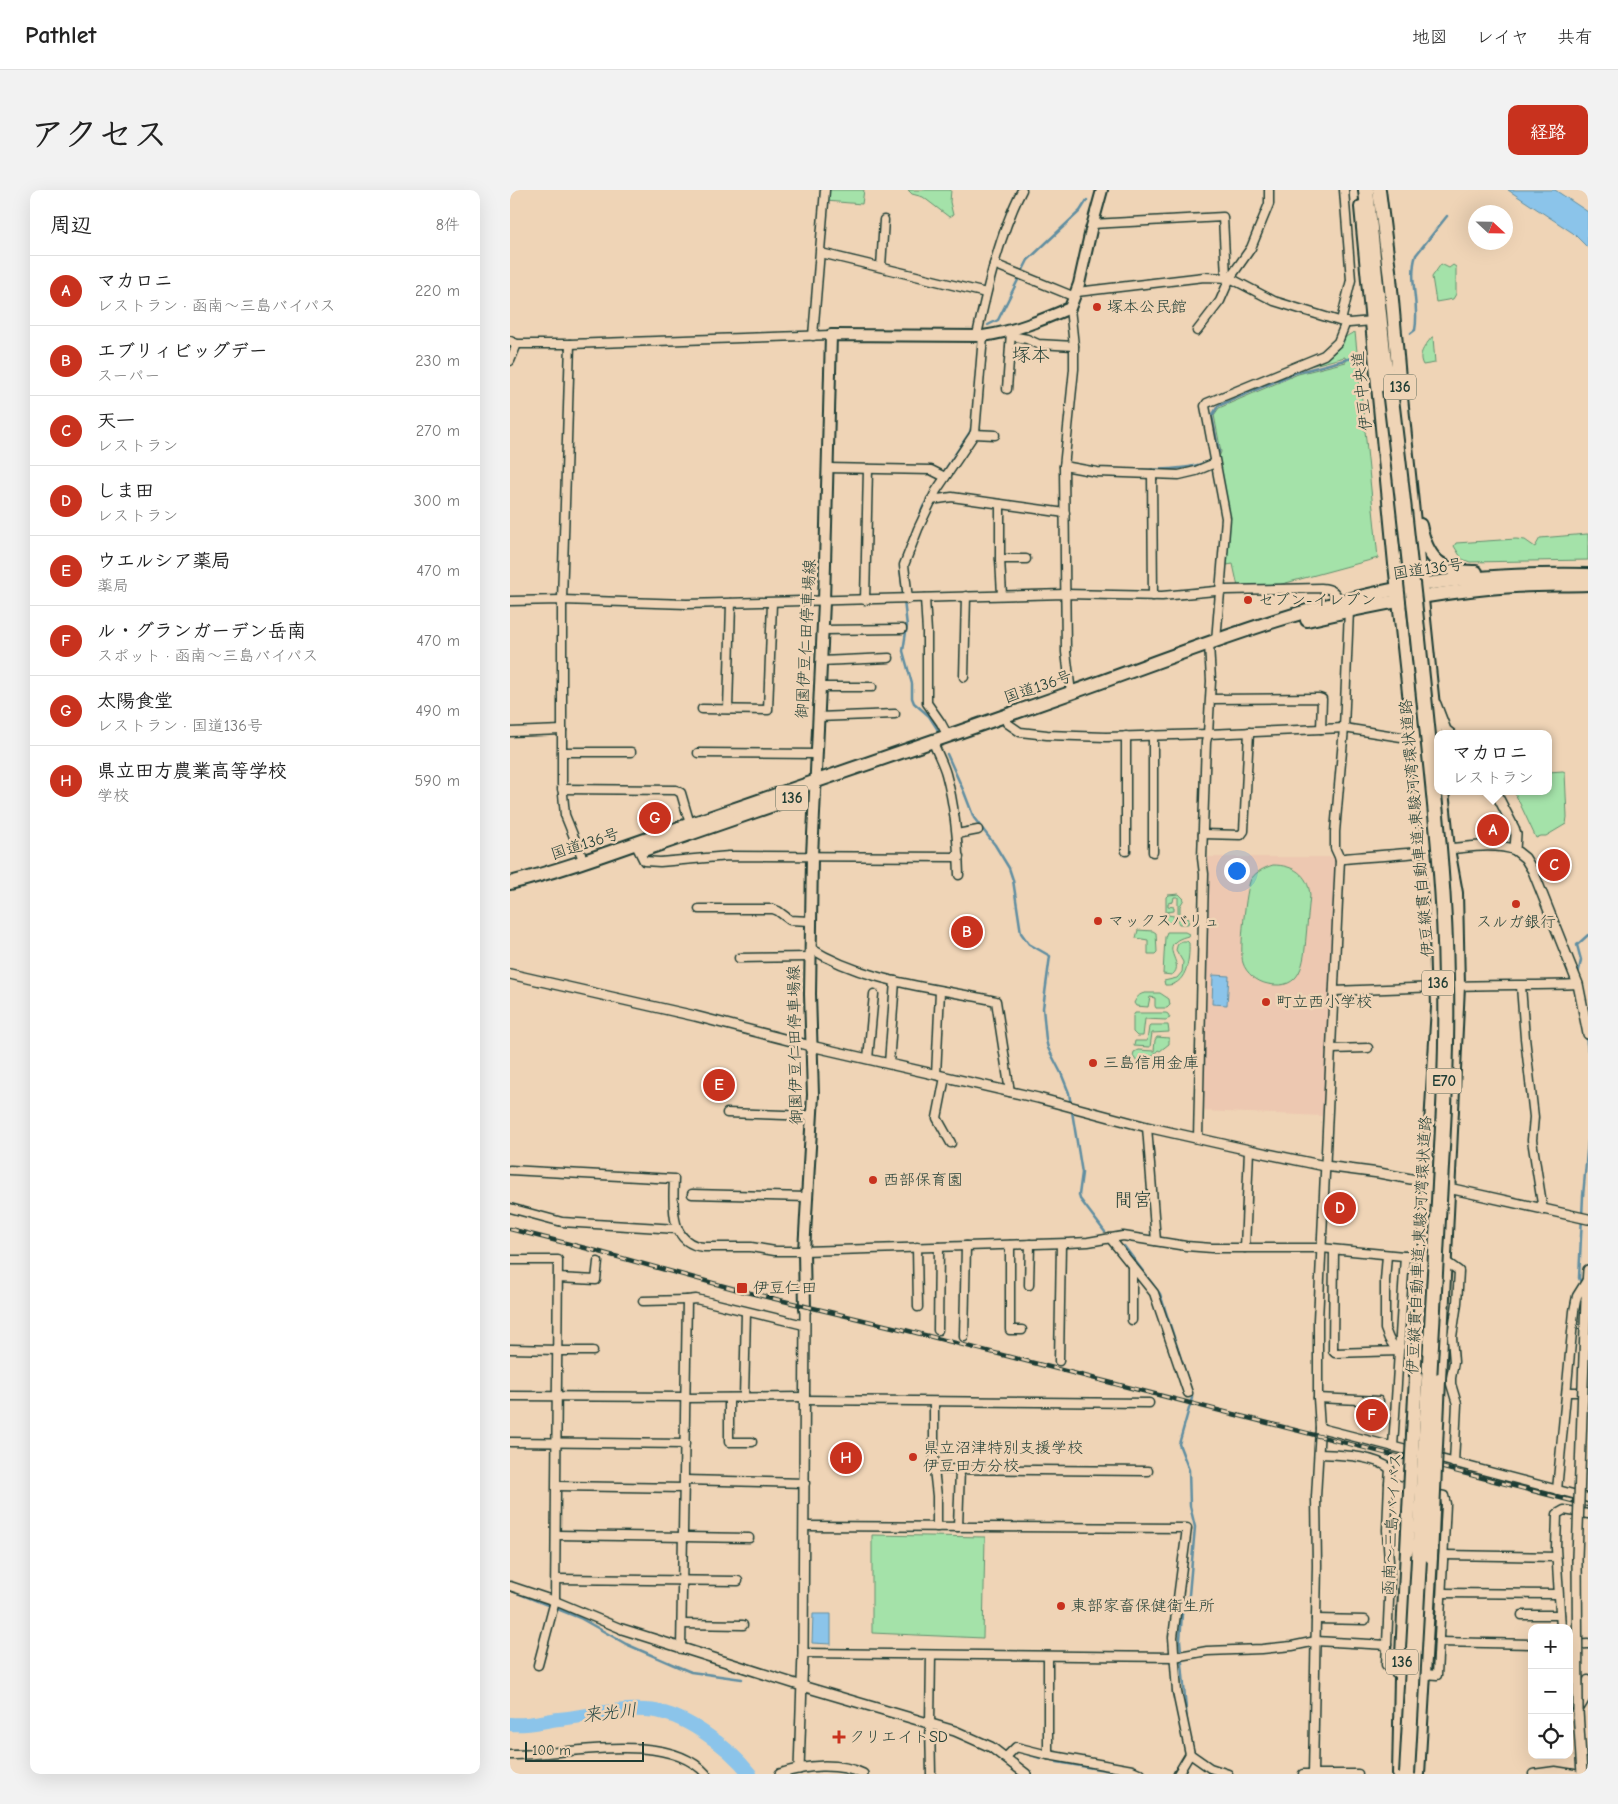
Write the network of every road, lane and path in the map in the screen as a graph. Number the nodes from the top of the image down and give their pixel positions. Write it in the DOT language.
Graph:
graph roads {
  1 [pos="825,190"];
  2 [pos="1022,190"];
  3 [pos="1102,190"];
  4 [pos="1269,190"];
  5 [pos="1344,190"];
  6 [pos="1360,190"];
  7 [pos="1366,190"];
  8 [pos="1372,190"];
  9 [pos="1379,190"];
  10 [pos="1385,190"];
  11 [pos="884,220"];
  12 [pos="1092,224"];
  13 [pos="821,253"];
  14 [pos="994,264"];
  15 [pos="881,267"];
  16 [pos="1228,277"];
  17 [pos="1390,278"];
  18 [pos="986,294"];
  19 [pos="1076,294"];
  20 [pos="1070,308"];
  21 [pos="1372,321"];
  22 [pos="1343,322"];
  23 [pos="1198,331"];
  24 [pos="1011,333"];
  25 [pos="831,335"];
  26 [pos="813,336"];
  27 [pos="980,336"];
  28 [pos="513,342"];
  29 [pos="570,344"];
  30 [pos="1074,346"];
  31 [pos="510,361"];
  32 [pos="1007,389"];
  33 [pos="1390,390"];
  34 [pos="974,434"];
  35 [pos="995,435"];
  36 [pos="1405,437"];
  37 [pos="1214,463"];
  38 [pos="1064,466"];
  39 [pos="827,468"];
  40 [pos="868,469"];
  41 [pos="1152,474"];
  42 [pos="945,477"];
  43 [pos="931,500"];
  44 [pos="1000,504"];
  45 [pos="1065,513"];
  46 [pos="1000,559"];
  47 [pos="1026,559"];
  48 [pos="1524,575"];
  49 [pos="1588,575"];
  50 [pos="1575,580"];
  51 [pos="1588,584"];
  52 [pos="1219,591"];
  53 [pos="1421,591"];
  54 [pos="1065,594"];
  55 [pos="1002,595"];
  56 [pos="1399,595"];
  57 [pos="966,596"];
  58 [pos="1153,596"];
  59 [pos="925,598"];
  60 [pos="908,599"];
  61 [pos="562,600"];
  62 [pos="865,600"];
  63 [pos="510,601"];
  64 [pos="824,602"];
  65 [pos="731,603"];
  66 [pos="772,603"];
  67 [pos="1345,606"];
  68 [pos="902,629"];
  69 [pos="822,630"];
  70 [pos="1211,645"];
  71 [pos="890,658"];
  72 [pos="821,661"];
  73 [pos="964,677"];
  74 [pos="819,687"];
  75 [pos="872,687"];
  76 [pos="1432,692"];
  77 [pos="1071,693"];
  78 [pos="1210,700"];
  79 [pos="702,708"];
  80 [pos="728,709"];
  81 [pos="895,714"];
  82 [pos="818,717"];
  83 [pos="1006,719"];
  84 [pos="1344,728"];
  85 [pos="1321,729"];
  86 [pos="562,730"];
  87 [pos="1436,730"];
  88 [pos="1446,730"];
  89 [pos="510,732"];
  90 [pos="1249,732"];
  91 [pos="1208,734"];
  92 [pos="1153,735"];
  93 [pos="948,736"];
  94 [pos="1126,736"];
  95 [pos="1414,739"];
  96 [pos="934,745"];
  97 [pos="562,752"];
  98 [pos="632,752"];
  99 [pos="698,753"];
  100 [pos="816,754"];
  101 [pos="814,786"];
  102 [pos="562,789"];
  103 [pos="1442,795"];
  104 [pos="1497,795"];
  105 [pos="690,824"];
  106 [pos="978,830"];
  107 [pos="957,834"];
  108 [pos="1202,834"];
  109 [pos="637,848"];
  110 [pos="1448,849"];
  111 [pos="1515,850"];
  112 [pos="1126,851"];
  113 [pos="1430,851"];
  114 [pos="1152,852"];
  115 [pos="812,856"];
  116 [pos="959,857"];
  117 [pos="1340,859"];
  118 [pos="584,862"];
  119 [pos="959,875"];
  120 [pos="510,884"];
  121 [pos="510,892"];
  122 [pos="699,909"];
  123 [pos="810,922"];
  124 [pos="810,952"];
  125 [pos="739,958"];
  126 [pos="510,974"];
  127 [pos="895,981"];
  128 [pos="1578,984"];
  129 [pos="1458,986"];
  130 [pos="1521,986"];
  131 [pos="1438,987"];
  132 [pos="1334,990"];
  133 [pos="940,991"];
  134 [pos="874,994"];
  135 [pos="1585,995"];
  136 [pos="1588,1034"];
  137 [pos="811,1046"];
  138 [pos="1368,1048"];
  139 [pos="1331,1050"];
  140 [pos="868,1059"];
  141 [pos="889,1064"];
  142 [pos="940,1076"];
  143 [pos="1010,1092"];
  144 [pos="727,1112"];
  145 [pos="812,1116"];
  146 [pos="1147,1127"];
  147 [pos="1198,1138"];
  148 [pos="951,1143"];
  149 [pos="1249,1150"];
  150 [pos="1326,1166"];
  151 [pos="510,1170"];
  152 [pos="1428,1181"];
  153 [pos="1449,1188"];
  154 [pos="692,1194"];
  155 [pos="808,1197"];
  156 [pos="510,1208"];
  157 [pos="1543,1210"];
  158 [pos="1588,1219"];
  159 [pos="677,1229"];
  160 [pos="1110,1238"];
  161 [pos="1156,1241"];
  162 [pos="1030,1244"];
  163 [pos="1061,1244"];
  164 [pos="1010,1245"];
  165 [pos="966,1246"];
  166 [pos="916,1247"];
  167 [pos="939,1247"];
  168 [pos="1245,1248"];
  169 [pos="1321,1248"];
  170 [pos="1334,1250"];
  171 [pos="804,1251"];
  172 [pos="1388,1254"];
  173 [pos="1405,1256"];
  174 [pos="1424,1258"];
  175 [pos="510,1260"];
  176 [pos="1444,1261"];
  177 [pos="598,1262"];
  178 [pos="1132,1266"];
  179 [pos="1588,1270"];
  180 [pos="558,1278"];
  181 [pos="1588,1280"];
  182 [pos="1029,1285"];
  183 [pos="687,1300"];
  184 [pos="643,1301"];
  185 [pos="918,1307"];
  186 [pos="805,1310"];
  187 [pos="746,1312"];
  188 [pos="1132,1320"];
  189 [pos="804,1325"];
  190 [pos="938,1330"];
  191 [pos="1022,1330"];
  192 [pos="964,1336"];
  193 [pos="510,1349"];
  194 [pos="1400,1349"];
  195 [pos="558,1350"];
  196 [pos="593,1351"];
  197 [pos="1059,1361"];
  198 [pos="1567,1392"];
  199 [pos="1588,1392"];
  200 [pos="1188,1393"];
  201 [pos="510,1396"];
  202 [pos="557,1396"];
  203 [pos="685,1398"];
  204 [pos="729,1398"];
  205 [pos="744,1398"];
  206 [pos="1318,1398"];
  207 [pos="805,1399"];
  208 [pos="1379,1401"];
  209 [pos="934,1402"];
  210 [pos="1149,1404"];
  211 [pos="1320,1428"];
  212 [pos="510,1442"];
  213 [pos="557,1442"];
  214 [pos="752,1442"];
  215 [pos="685,1444"];
  216 [pos="1394,1447"];
  217 [pos="1319,1454"];
  218 [pos="1454,1463"];
  219 [pos="934,1469"];
  220 [pos="960,1469"];
  221 [pos="1148,1470"];
  222 [pos="805,1483"];
  223 [pos="1389,1483"];
  224 [pos="685,1484"];
  225 [pos="557,1486"];
  226 [pos="1557,1490"];
  227 [pos="1588,1498"];
  228 [pos="1588,1514"];
  229 [pos="804,1526"];
  230 [pos="937,1527"];
  231 [pos="958,1527"];
  232 [pos="556,1535"];
  233 [pos="684,1537"];
  234 [pos="749,1538"];
  235 [pos="1444,1555"];
  236 [pos="1556,1557"];
  237 [pos="556,1578"];
  238 [pos="683,1580"];
  239 [pos="738,1581"];
  240 [pos="510,1586"];
  241 [pos="1442,1593"];
  242 [pos="1558,1594"];
  243 [pos="555,1602"];
  244 [pos="1522,1616"];
  245 [pos="1560,1616"];
  246 [pos="1316,1619"];
  247 [pos="1365,1620"];
  248 [pos="682,1624"];
  249 [pos="1561,1624"];
  250 [pos="743,1625"];
  251 [pos="622,1629"];
  252 [pos="1316,1641"];
  253 [pos="1439,1642"];
  254 [pos="1528,1644"];
  255 [pos="1588,1644"];
  256 [pos="1387,1645"];
  257 [pos="1573,1645"];
  258 [pos="681,1649"];
  259 [pos="803,1653"];
  260 [pos="931,1655"];
  261 [pos="1048,1656"];
  262 [pos="1174,1657"];
  263 [pos="538,1665"];
  264 [pos="1424,1674"];
  265 [pos="1401,1677"];
  266 [pos="1588,1680"];
  267 [pos="802,1686"];
  268 [pos="1573,1703"];
  269 [pos="1578,1711"];
  270 [pos="930,1723"];
  271 [pos="1190,1754"];
  272 [pos="510,1755"];
  273 [pos="1048,1755"];
  274 [pos="1006,1757"];
  275 [pos="799,1769"];
  276 [pos="781,1773"];
  277 [pos="1218,1773"];
  278 [pos="706,1774"];
  279 [pos="863,1774"];
  280 [pos="931,1774"];
  281 [pos="1026,1774"];
  282 [pos="1140,1774"];
  283 [pos="1178,1774"];
  284 [pos="1228,1774"];
  285 [pos="1303,1774"];
  286 [pos="1314,1774"];
  287 [pos="1358,1774"];
  288 [pos="1399,1774"];
  289 [pos="1407,1774"];
  290 [pos="1418,1774"];
  291 [pos="1533,1774"];
  292 [pos="1574,1774"];
  293 [pos="1582,1774"];
  1 -- 13 [label="street"];
  2 -- 14 [label="street"];
  3 -- 12 [label="main road"];
  4 -- 16 [label="street"];
  5 -- 22 [label="street"];
  6 -- 21 [label="highway, 伊豆中央道 / 136"];
  7 -- 33 [label="highway"];
  8 -- 33 [label="highway"];
  9 -- 17 [label="highway, 136"];
  10 -- 17 [label="highway"];
  11 -- 15 [label="street"];
  12 -- 16 [label="street"];
  12 -- 19 [label="main road"];
  13 -- 15 [label="street"];
  13 -- 26 [label="street"];
  14 -- 18 [label="street"];
  14 -- 19 [label="street"];
  15 -- 18 [label="street"];
  16 -- 19 [label="street"];
  16 -- 22 [label="street"];
  16 -- 23 [label="street"];
  17 -- 36 [label="highway, 136"];
  18 -- 27 [label="street"];
  19 -- 20 [label="main road"];
  20 -- 24 [label="main road"];
  20 -- 30 [label="street"];
  21 -- 22 [label="street"];
  21 -- 56 [label="highway, 伊豆中央道 / 136"];
  22 -- 37 [label="street"];
  24 -- 27 [label="main road"];
  24 -- 30 [label="street"];
  24 -- 32 [label="street"];
  25 -- 26 [label="street"];
  25 -- 27 [label="main road"];
  25 -- 39 [label="main road, 御園伊豆仁田停車場線"];
  26 -- 29 [label="street"];
  27 -- 34 [label="street"];
  28 -- 29 [label="street"];
  28 -- 31 [label="street"];
  29 -- 61 [label="street"];
  30 -- 38 [label="street"];
  33 -- 289 [label="highway, 伊豆縦貫自動車道;東駿河湾環状道路 / E70, bridge"];
  34 -- 35 [label="street"];
  34 -- 42 [label="street"];
  36 -- 48 [label="highway"];
  36 -- 53 [label="highway, 136"];
  37 -- 41 [label="street"];
  37 -- 52 [label="street"];
  38 -- 41 [label="street"];
  38 -- 45 [label="street"];
  39 -- 40 [label="street"];
  39 -- 64 [label="main road, 御園伊豆仁田停車場線"];
  40 -- 42 [label="street"];
  40 -- 62 [label="street"];
  41 -- 58 [label="street"];
  42 -- 43 [label="street"];
  43 -- 44 [label="street"];
  43 -- 60 [label="street"];
  44 -- 45 [label="street"];
  44 -- 46 [label="street"];
  45 -- 54 [label="street"];
  46 -- 47 [label="street"];
  46 -- 55 [label="street"];
  48 -- 50 [label="highway, 国道136号 / 136"];
  48 -- 53 [label="highway, 国道136号 / 136"];
  49 -- 50 [label="highway, 国道136号 / 136"];
  50 -- 51 [label="highway, 国道136号 / 136"];
  50 -- 53 [label="highway, 国道136号 / 136"];
  52 -- 58 [label="street"];
  52 -- 67 [label="street"];
  52 -- 70 [label="street"];
  53 -- 56 [label="highway, 国道136号 / 136"];
  53 -- 76 [label="highway, 136"];
  54 -- 55 [label="street"];
  54 -- 58 [label="street"];
  54 -- 77 [label="street"];
  55 -- 57 [label="street"];
  56 -- 67 [label="highway, 国道136号 / 136"];
  56 -- 95 [label="highway, 函南～三島バイパス / 136"];
  57 -- 59 [label="street"];
  57 -- 73 [label="street"];
  59 -- 60 [label="street"];
  59 -- 93 [label="street"];
  60 -- 62 [label="street"];
  61 -- 63 [label="street"];
  61 -- 65 [label="street"];
  61 -- 86 [label="street"];
  62 -- 64 [label="street"];
  64 -- 66 [label="street"];
  64 -- 69 [label="main road, 御園伊豆仁田停車場線"];
  65 -- 66 [label="street"];
  65 -- 80 [label="street"];
  66 -- 80 [label="street"];
  67 -- 70 [label="highway, 国道136号 / 136"];
  67 -- 84 [label="street"];
  68 -- 69 [label="street"];
  69 -- 72 [label="main road, 御園伊豆仁田停車場線"];
  70 -- 77 [label="highway, 国道136号 / 136"];
  70 -- 78 [label="street"];
  70 -- 83 [label="highway, 国道136号 / 136"];
  71 -- 72 [label="street"];
  72 -- 74 [label="main road, 御園伊豆仁田停車場線"];
  74 -- 75 [label="street"];
  74 -- 82 [label="main road, 御園伊豆仁田停車場線"];
  76 -- 87 [label="highway, 136"];
  76 -- 88 [label="street"];
  77 -- 83 [label="highway, 国道136号 / 136"];
  78 -- 85 [label="street"];
  78 -- 91 [label="street"];
  79 -- 80 [label="street"];
  81 -- 82 [label="street"];
  82 -- 100 [label="main road, 御園伊豆仁田停車場線"];
  83 -- 93 [label="highway, 国道136号 / 136"];
  83 -- 94 [label="street"];
  83 -- 96 [label="highway, 国道136号 / 136"];
  84 -- 85 [label="street"];
  84 -- 95 [label="street"];
  84 -- 117 [label="street"];
  85 -- 90 [label="street"];
  86 -- 89 [label="street"];
  86 -- 97 [label="street"];
  90 -- 91 [label="street"];
  90 -- 108 [label="street"];
  91 -- 92 [label="street"];
  91 -- 108 [label="street"];
  92 -- 94 [label="street"];
  92 -- 114 [label="street"];
  93 -- 96 [label="highway, 国道136号 / 136"];
  94 -- 112 [label="street"];
  95 -- 113 [label="highway, 函南～三島バイパス / 136"];
  96 -- 101 [label="highway, 国道136号 / 136"];
  96 -- 107 [label="street"];
  97 -- 98 [label="street"];
  97 -- 102 [label="street"];
  99 -- 100 [label="street"];
  100 -- 101 [label="main road, 御園伊豆仁田停車場線"];
  101 -- 105 [label="highway, 国道136号 / 136"];
  101 -- 109 [label="highway, 国道136号 / 136"];
  101 -- 115 [label="main road, 御園伊豆仁田停車場線"];
  102 -- 105 [label="street"];
  102 -- 118 [label="street"];
  103 -- 110 [label="highway, 136"];
  104 -- 111 [label="street"];
  105 -- 109 [label="highway, 国道136号 / 136"];
  106 -- 107 [label="street"];
  107 -- 116 [label="street"];
  108 -- 147 [label="street"];
  109 -- 115 [label="street"];
  109 -- 118 [label="highway, 国道136号 / 136"];
  109 -- 121 [label="highway, 国道136号 / 136"];
  110 -- 111 [label="street"];
  110 -- 113 [label="street"];
  110 -- 129 [label="highway, 136"];
  111 -- 128 [label="street"];
  113 -- 117 [label="street"];
  113 -- 131 [label="highway, 函南～三島バイパス / 136"];
  115 -- 116 [label="street"];
  115 -- 123 [label="main road, 御園伊豆仁田停車場線"];
  116 -- 119 [label="street"];
  117 -- 132 [label="street"];
  118 -- 120 [label="highway, 国道136号 / 136"];
  122 -- 123 [label="street"];
  123 -- 124 [label="main road, 御園伊豆仁田停車場線"];
  124 -- 125 [label="street"];
  124 -- 127 [label="street"];
  124 -- 137 [label="main road, 御園伊豆仁田停車場線"];
  126 -- 137 [label="street"];
  127 -- 133 [label="street"];
  127 -- 141 [label="street"];
  128 -- 130 [label="street"];
  128 -- 135 [label="street"];
  129 -- 130 [label="street"];
  129 -- 153 [label="highway, 136"];
  130 -- 157 [label="street"];
  131 -- 132 [label="street"];
  131 -- 152 [label="highway, 函南～三島バイパス / 136"];
  132 -- 139 [label="street"];
  133 -- 142 [label="street"];
  133 -- 143 [label="street"];
  134 -- 140 [label="street"];
  135 -- 136 [label="street"];
  137 -- 140 [label="street"];
  137 -- 145 [label="main road, 御園伊豆仁田停車場線"];
  138 -- 139 [label="street"];
  139 -- 150 [label="street"];
  140 -- 141 [label="street"];
  141 -- 142 [label="street"];
  142 -- 143 [label="street"];
  142 -- 148 [label="street"];
  143 -- 146 [label="street"];
  144 -- 145 [label="street"];
  145 -- 155 [label="main road, 御園伊豆仁田停車場線"];
  146 -- 147 [label="street"];
  146 -- 161 [label="street"];
  147 -- 149 [label="street"];
  149 -- 150 [label="street"];
  149 -- 168 [label="street"];
  150 -- 152 [label="street"];
  150 -- 169 [label="street"];
  151 -- 159 [label="street"];
  152 -- 153 [label="street"];
  152 -- 174 [label="highway, 函南～三島バイパス / 136"];
  153 -- 157 [label="street"];
  153 -- 176 [label="highway, 136"];
  154 -- 155 [label="street"];
  155 -- 171 [label="main road, 御園伊豆仁田停車場線"];
  156 -- 159 [label="street"];
  157 -- 158 [label="street"];
  159 -- 171 [label="street"];
  160 -- 161 [label="street"];
  160 -- 163 [label="street"];
  160 -- 178 [label="street"];
  161 -- 168 [label="street"];
  162 -- 163 [label="street"];
  162 -- 164 [label="street"];
  162 -- 182 [label="street"];
  163 -- 197 [label="street"];
  164 -- 165 [label="street"];
  164 -- 191 [label="street"];
  165 -- 167 [label="street"];
  165 -- 192 [label="street"];
  166 -- 167 [label="street"];
  166 -- 171 [label="street"];
  166 -- 185 [label="street"];
  167 -- 190 [label="street"];
  168 -- 169 [label="street"];
  169 -- 170 [label="street"];
  169 -- 206 [label="street"];
  170 -- 172 [label="street"];
  170 -- 194 [label="street"];
  171 -- 186 [label="main road, 御園伊豆仁田停車場線"];
  172 -- 173 [label="street"];
  172 -- 194 [label="street"];
  173 -- 174 [label="street"];
  173 -- 194 [label="street"];
  174 -- 265 [label="highway, 函南～三島バイパス / 136, bridge"];
  175 -- 180 [label="street"];
  176 -- 218 [label="street"];
  176 -- 264 [label="highway, 136, bridge"];
  177 -- 180 [label="street"];
  178 -- 188 [label="street"];
  178 -- 200 [label="street"];
  179 -- 181 [label="street"];
  180 -- 195 [label="street"];
  181 -- 198 [label="street"];
  181 -- 269 [label="street, bridge"];
  183 -- 184 [label="street"];
  183 -- 187 [label="street"];
  183 -- 203 [label="street"];
  186 -- 189 [label="street"];
  187 -- 189 [label="street"];
  187 -- 205 [label="street"];
  189 -- 207 [label="street"];
  193 -- 195 [label="street"];
  194 -- 216 [label="street"];
  195 -- 196 [label="street"];
  195 -- 202 [label="street"];
  198 -- 199 [label="street"];
  198 -- 226 [label="street"];
  201 -- 202 [label="street"];
  202 -- 203 [label="street"];
  202 -- 213 [label="street"];
  203 -- 204 [label="street"];
  203 -- 215 [label="street"];
  204 -- 205 [label="street"];
  204 -- 214 [label="street"];
  205 -- 207 [label="street"];
  206 -- 208 [label="street"];
  206 -- 211 [label="street"];
  207 -- 209 [label="street"];
  207 -- 222 [label="street"];
  209 -- 210 [label="street"];
  209 -- 219 [label="street"];
  211 -- 216 [label="street"];
  211 -- 217 [label="street"];
  212 -- 213 [label="street"];
  213 -- 215 [label="street"];
  213 -- 225 [label="street"];
  215 -- 224 [label="street"];
  216 -- 218 [label="street"];
  217 -- 223 [label="street"];
  217 -- 246 [label="street"];
  218 -- 226 [label="street"];
  219 -- 220 [label="street"];
  219 -- 230 [label="street"];
  220 -- 221 [label="street"];
  220 -- 231 [label="street"];
  222 -- 224 [label="street"];
  222 -- 229 [label="street"];
  223 -- 235 [label="street"];
  223 -- 256 [label="street"];
  224 -- 225 [label="street"];
  224 -- 233 [label="street"];
  225 -- 232 [label="street"];
  226 -- 227 [label="street"];
  228 -- 236 [label="street"];
  229 -- 230 [label="street"];
  229 -- 259 [label="street"];
  230 -- 231 [label="street"];
  231 -- 262 [label="street"];
  232 -- 233 [label="street"];
  232 -- 237 [label="street"];
  233 -- 234 [label="street"];
  233 -- 238 [label="street"];
  235 -- 236 [label="street"];
  235 -- 241 [label="street"];
  236 -- 242 [label="street"];
  237 -- 238 [label="street"];
  237 -- 243 [label="street"];
  238 -- 239 [label="street"];
  238 -- 248 [label="street"];
  240 -- 243 [label="street"];
  241 -- 242 [label="street"];
  241 -- 253 [label="street"];
  242 -- 245 [label="street"];
  243 -- 251 [label="street"];
  243 -- 263 [label="street"];
  244 -- 245 [label="street"];
  245 -- 249 [label="street"];
  246 -- 247 [label="street"];
  246 -- 252 [label="street"];
  248 -- 250 [label="street"];
  248 -- 258 [label="street"];
  251 -- 258 [label="street"];
  252 -- 256 [label="street"];
  252 -- 262 [label="street"];
  252 -- 286 [label="street"];
  253 -- 254 [label="street"];
  253 -- 264 [label="street"];
  255 -- 257 [label="street"];
  256 -- 265 [label="street"];
  258 -- 267 [label="street"];
  259 -- 260 [label="street"];
  259 -- 267 [label="street"];
  260 -- 261 [label="street"];
  260 -- 270 [label="street"];
  261 -- 262 [label="street"];
  261 -- 273 [label="street"];
  262 -- 271 [label="street"];
  264 -- 290 [label="highway, 136"];
  265 -- 288 [label="highway, 函南～三島バイパス / 136"];
  266 -- 269 [label="street"];
  267 -- 270 [label="street"];
  267 -- 275 [label="street"];
  268 -- 269 [label="street"];
  269 -- 293 [label="street"];
  270 -- 274 [label="street"];
  270 -- 280 [label="street"];
  271 -- 277 [label="street"];
  271 -- 283 [label="street"];
  272 -- 278 [label="street"];
  273 -- 274 [label="street"];
  273 -- 282 [label="street"];
  274 -- 281 [label="street"];
  275 -- 276 [label="street"];
  275 -- 279 [label="street"];
  277 -- 284 [label="street"];
  285 -- 286 [label="street"];
  286 -- 287 [label="street"];
  291 -- 292 [label="street"];
}
